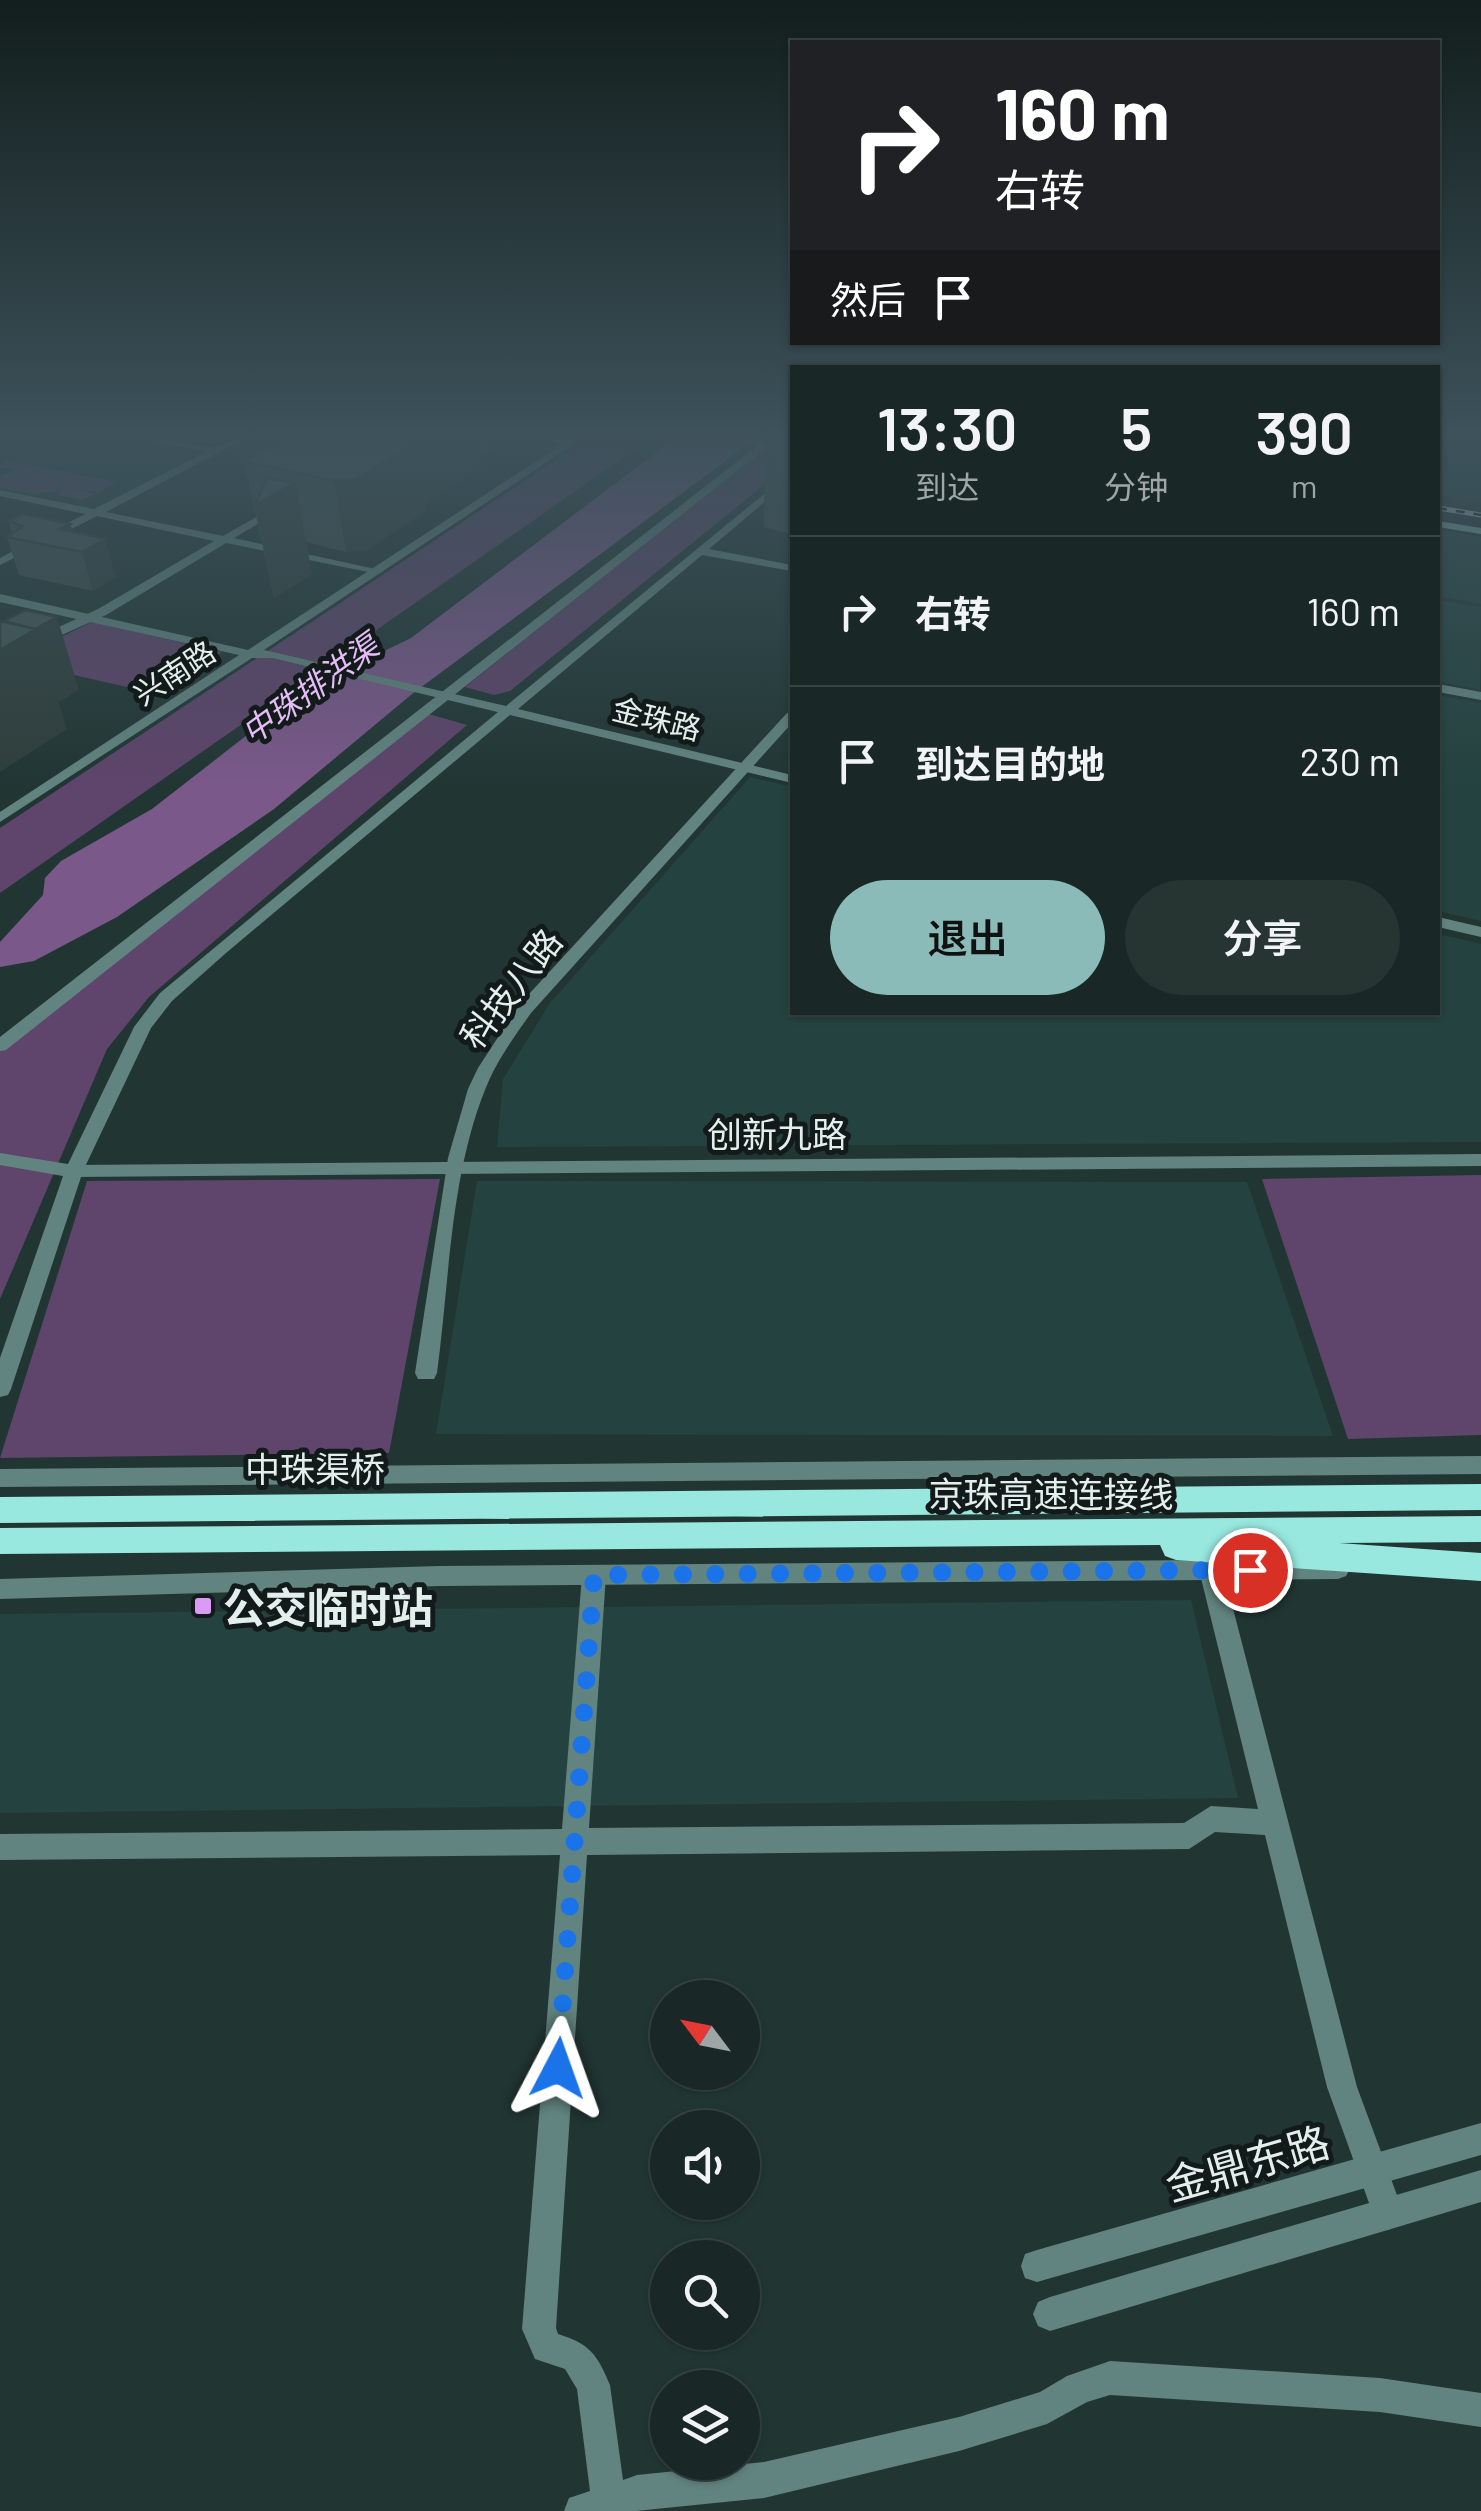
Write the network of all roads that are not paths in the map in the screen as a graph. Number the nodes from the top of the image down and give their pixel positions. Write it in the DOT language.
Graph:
graph roads {
  1 [pos="195,556"];
  2 [pos="306,556"];
  3 [pos="381,556"];
  4 [pos="399,556"];
  5 [pos="624,556"];
  6 [pos="696,556"];
  7 [pos="725,556"];
  8 [pos="362,568"];
  9 [pos="790,568"];
  10 [pos="378,571"];
  11 [pos="0,589"];
  12 [pos="0,598"];
  13 [pos="96,615"];
  14 [pos="254,650"];
  15 [pos="0,659"];
  16 [pos="1440,688"];
  17 [pos="1481,696"];
  18 [pos="444,698"];
  19 [pos="509,710"];
  20 [pos="790,718"];
  21 [pos="743,768"];
  22 [pos="790,779"];
  23 [pos="0,803"];
  24 [pos="0,818"];
  25 [pos="1440,922"];
  26 [pos="1481,932"];
  27 [pos="0,1046"];
  28 [pos="0,1159"];
  29 [pos="1481,1160"];
  30 [pos="457,1168"];
  31 [pos="74,1170"];
  32 [pos="426,1373"];
  33 [pos="0,1389"];
  34 [pos="1481,1466"];
  35 [pos="0,1478"];
  36 [pos="1481,1498"];
  37 [pos="0,1510"];
  38 [pos="626,1521"];
  39 [pos="1481,1530"];
  40 [pos="1091,1532"];
  41 [pos="0,1541"];
  42 [pos="1481,1568"];
  43 [pos="1211,1570"];
  44 [pos="594,1575"];
  45 [pos="0,1590"];
  46 [pos="1275,1822"];
  47 [pos="575,1845"];
  48 [pos="0,1848"];
  49 [pos="1481,2140"];
  50 [pos="1371,2171"];
  51 [pos="1481,2186"];
  52 [pos="1388,2214"];
  53 [pos="1037,2266"];
  54 [pos="1050,2314"];
  55 [pos="1481,2410"];
  56 [pos="600,2509"];
  1 -- 13 [label="street"];
  2 -- 8 [label="street"];
  3 -- 8 [label="street, 兴南路"];
  4 -- 10 [label="street, 兴南路"];
  5 -- 18 [label="street"];
  6 -- 19 [label="street"];
  7 -- 9 [label="street"];
  8 -- 10 [label="street"];
  8 -- 14 [label="street, 兴南路"];
  10 -- 14 [label="street, 兴南路"];
  11 -- 13 [label="street"];
  12 -- 13 [label="street"];
  13 -- 14 [label="street, 金珠路"];
  13 -- 15 [label="street"];
  14 -- 18 [label="street, 金珠路"];
  14 -- 23 [label="street, 兴南路"];
  14 -- 24 [label="street, 兴南路"];
  16 -- 17 [label="street"];
  18 -- 19 [label="street, 金珠路"];
  18 -- 27 [label="street"];
  19 -- 21 [label="street, 金珠路"];
  19 -- 31 [label="street"];
  20 -- 21 [label="street, 科技八路"];
  21 -- 22 [label="street, 金珠路"];
  21 -- 30 [label="street, 科技八路"];
  25 -- 26 [label="street"];
  28 -- 31 [label="street, 创新九路"];
  29 -- 30 [label="street, 创新九路"];
  30 -- 31 [label="street, 创新九路"];
  30 -- 32 [label="street, 科技八路"];
  31 -- 33 [label="street"];
  34 -- 35 [label="street"];
  36 -- 38 [label="highway, 京珠高速连接线"];
  37 -- 38 [label="highway, 中珠渠桥"];
  38 -- 40 [label="highway, 京珠高速连接线"];
  38 -- 41 [label="highway, 中珠渠桥"];
  39 -- 40 [label="highway, 京珠高速连接线"];
  40 -- 42 [label="highway"];
  42 -- 43 [label="street"];
  43 -- 44 [label="street"];
  43 -- 46 [label="street"];
  44 -- 45 [label="street"];
  44 -- 47 [label="street"];
  46 -- 47 [label="street"];
  46 -- 50 [label="street"];
  47 -- 48 [label="street"];
  47 -- 56 [label="street"];
  49 -- 50 [label="street, 金鼎东路"];
  50 -- 52 [label="street"];
  50 -- 53 [label="street, 金鼎东路"];
  51 -- 52 [label="street"];
  52 -- 54 [label="street"];
  55 -- 56 [label="street"];
}
